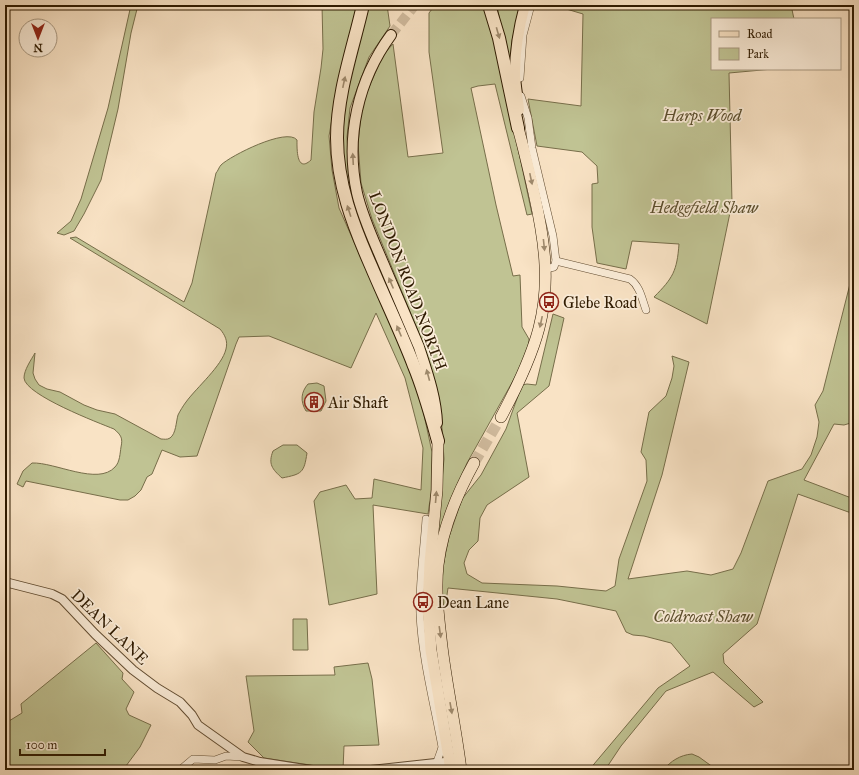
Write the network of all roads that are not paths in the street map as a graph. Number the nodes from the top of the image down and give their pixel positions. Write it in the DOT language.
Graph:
graph roads {
  1 [pos="363,5"];
  2 [pos="489,5"];
  3 [pos="525,5"];
  4 [pos="531,5"];
  5 [pos="392,35"];
  6 [pos="518,128"];
  7 [pos="556,261"];
  8 [pos="546,269"];
  9 [pos="646,310"];
  10 [pos="501,417"];
  11 [pos="438,441"];
  12 [pos="474,463"];
  13 [pos="426,519"];
  14 [pos="5,582"];
  15 [pos="444,742"];
  16 [pos="243,756"];
  17 [pos="455,766"];
  18 [pos="435,767"];
  19 [pos="180,770"];
  20 [pos="311,770"];
  21 [pos="372,770"];
  11 -- 1 [label="highway, one-way"];
  2 -- 6 [label="highway, one-way"];
  3 -- 6 [label="main road"];
  4 -- 7 [label="street"];
  11 -- 5 [label="main road, LONDON ROAD NORTH, one-way"];
  6 -- 8 [label="highway, one-way"];
  7 -- 8 [label="street"];
  7 -- 9 [label="street"];
  8 -- 10 [label="highway, one-way"];
  15 -- 11 [label="highway, LONDON ROAD NORTH, one-way"];
  12 -- 17 [label="highway, one-way"];
  13 -- 15 [label="street, LONDON ROAD NORTH"];
  14 -- 16 [label="street, DEAN LANE"];
  15 -- 17 [label="highway, LONDON ROAD NORTH"];
  15 -- 18 [label="street"];
  16 -- 19 [label="street"];
  16 -- 20 [label="street, DEAN LANE"];
  17 -- 18 [label="street"];
  18 -- 21 [label="street"];
}
